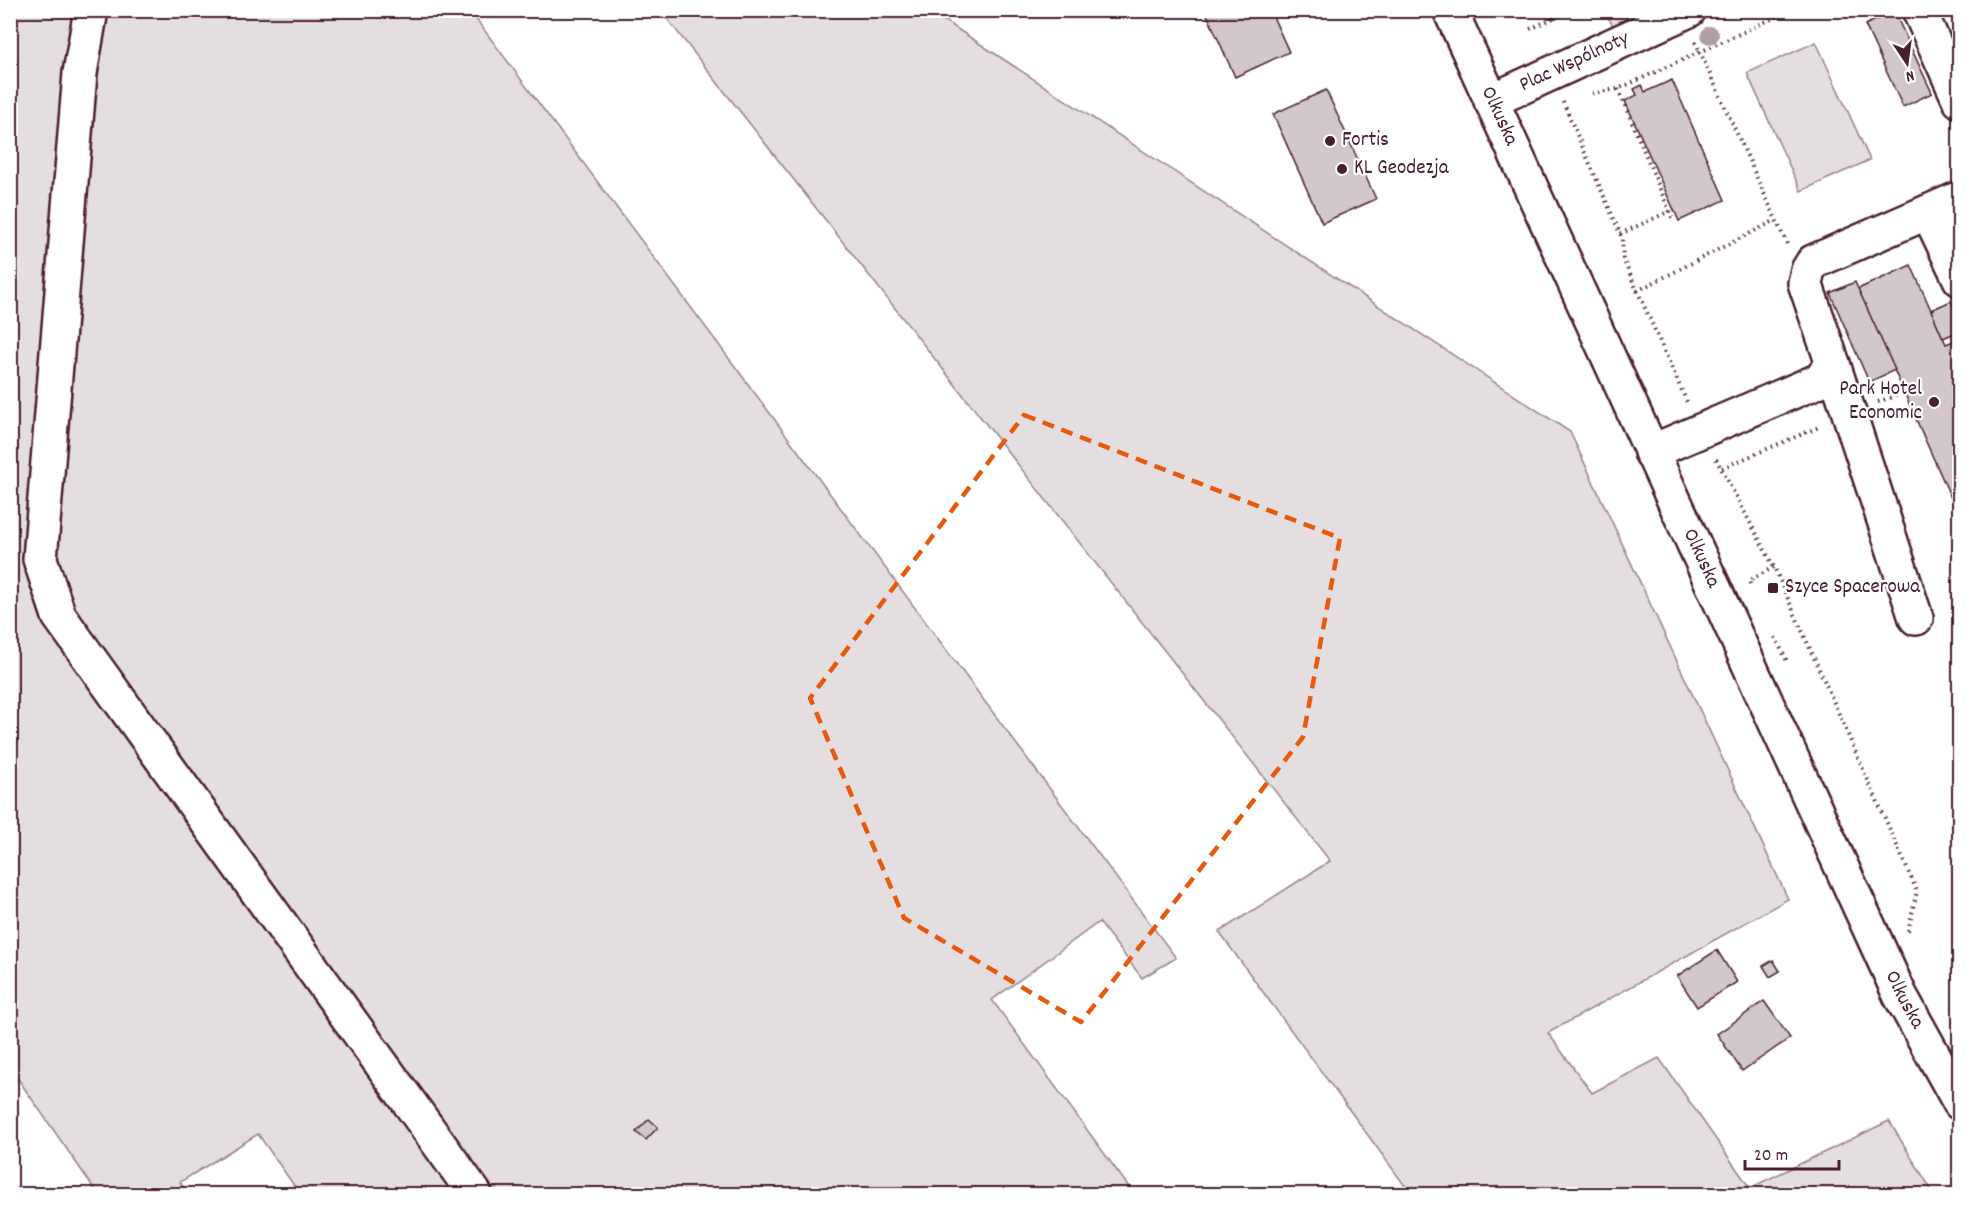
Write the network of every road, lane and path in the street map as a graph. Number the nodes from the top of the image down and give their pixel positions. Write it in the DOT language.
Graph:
graph roads {
  1 [pos="91,10"];
  2 [pos="1450,10"];
  3 [pos="1553,10"];
  4 [pos="1571,10"];
  5 [pos="1689,10"];
  6 [pos="1791,10"];
  7 [pos="1919,10"];
  8 [pos="1554,18"];
  9 [pos="1530,28"];
  10 [pos="1700,52"];
  11 [pos="1560,95"];
  12 [pos="1491,101"];
  13 [pos="1959,101"];
  14 [pos="1959,198"];
  15 [pos="1670,211"];
  16 [pos="1928,212"];
  17 [pos="1673,220"];
  18 [pos="1776,220"];
  19 [pos="1620,234"];
  20 [pos="1959,279"];
  21 [pos="1805,282"];
  22 [pos="1637,291"];
  23 [pos="1833,364"];
  24 [pos="1897,394"];
  25 [pos="1850,414"];
  26 [pos="1700,431"];
  27 [pos="1651,452"];
  28 [pos="1722,468"];
  29 [pos="1774,567"];
  30 [pos="1754,591"];
  31 [pos="1916,618"];
  32 [pos="1772,631"];
  33 [pos="1787,661"];
  34 [pos="1906,940"];
  35 [pos="1959,1103"];
  36 [pos="475,1194"];
  1 -- 36 [label="street"];
  2 -- 12 [label="street, Olkuska"];
  3 -- 8 [label="path"];
  4 -- 8 [label="path"];
  5 -- 12 [label="street, Plac Wspólnoty"];
  6 -- 10 [label="path"];
  7 -- 13 [label="street"];
  8 -- 9 [label="path"];
  10 -- 15 [label="path"];
  10 -- 18 [label="path"];
  11 -- 19 [label="path"];
  12 -- 27 [label="street, Olkuska"];
  14 -- 16 [label="street"];
  15 -- 17 [label="path"];
  15 -- 19 [label="path"];
  16 -- 20 [label="street"];
  16 -- 21 [label="street"];
  18 -- 21 [label="path"];
  18 -- 22 [label="path"];
  19 -- 22 [label="path"];
  21 -- 23 [label="street"];
  22 -- 26 [label="path"];
  23 -- 25 [label="street"];
  23 -- 26 [label="street"];
  24 -- 25 [label="path"];
  25 -- 28 [label="path"];
  25 -- 31 [label="street"];
  26 -- 27 [label="street"];
  26 -- 28 [label="path"];
  27 -- 35 [label="street, Olkuska"];
  28 -- 29 [label="path"];
  29 -- 30 [label="path"];
  29 -- 34 [label="path"];
  32 -- 33 [label="path"];
}
